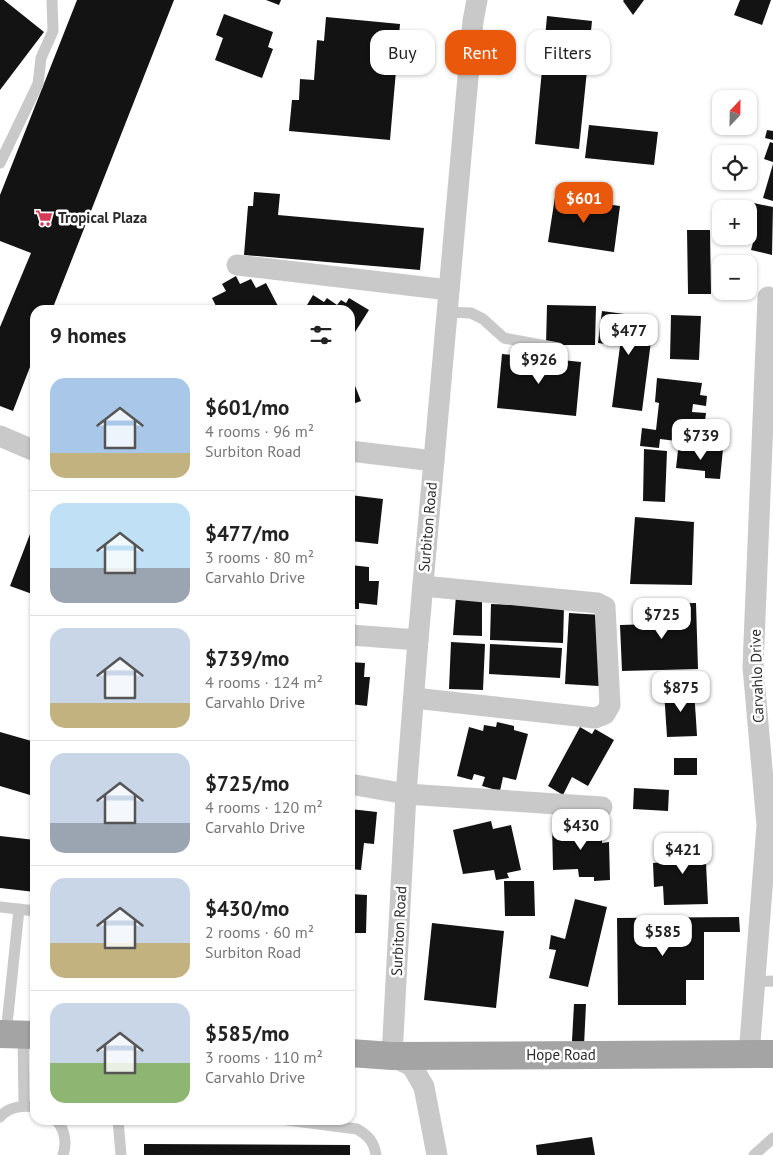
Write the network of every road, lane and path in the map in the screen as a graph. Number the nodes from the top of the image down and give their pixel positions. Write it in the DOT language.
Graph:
graph roads {
  1 [pos="52,0"];
  2 [pos="477,0"];
  3 [pos="0,164"];
  4 [pos="237,264"];
  5 [pos="449,290"];
  6 [pos="768,297"];
  7 [pos="447,312"];
  8 [pos="558,348"];
  9 [pos="0,436"];
  10 [pos="30,449"];
  11 [pos="355,452"];
  12 [pos="434,461"];
  13 [pos="423,586"];
  14 [pos="355,634"];
  15 [pos="418,640"];
  16 [pos="414,698"];
  17 [pos="355,785"];
  18 [pos="406,794"];
  19 [pos="602,807"];
  20 [pos="0,907"];
  21 [pos="19,909"];
  22 [pos="30,910"];
  23 [pos="763,981"];
  24 [pos="16,1035"];
  25 [pos="355,1053"];
  26 [pos="761,1054"];
  27 [pos="392,1056"];
  28 [pos="29,1106"];
  29 [pos="0,1117"];
  30 [pos="61,1125"];
  31 [pos="118,1125"];
  32 [pos="326,1125"];
  33 [pos="773,1138"];
  34 [pos="63,1155"];
  35 [pos="121,1155"];
  36 [pos="376,1155"];
  37 [pos="437,1155"];
  38 [pos="754,1155"];
  1 -- 3 [label="lane"];
  2 -- 5 [label="street, Surbiton Road"];
  4 -- 5 [label="street"];
  5 -- 7 [label="street, Surbiton Road"];
  6 -- 23 [label="street, Carvahlo Drive"];
  7 -- 8 [label="lane"];
  7 -- 12 [label="street, Surbiton Road"];
  9 -- 10 [label="street"];
  11 -- 12 [label="street"];
  12 -- 13 [label="street, Surbiton Road"];
  13 -- 15 [label="street, Surbiton Road"];
  13 -- 16 [label="street"];
  14 -- 15 [label="street"];
  15 -- 16 [label="street, Surbiton Road"];
  16 -- 18 [label="street, Surbiton Road"];
  17 -- 18 [label="street"];
  18 -- 19 [label="street"];
  18 -- 27 [label="street, Surbiton Road"];
  20 -- 21 [label="lane"];
  21 -- 22 [label="lane"];
  21 -- 24 [label="lane"];
  23 -- 26 [label="street, Carvahlo Drive"];
  24 -- 28 [label="lane"];
  25 -- 27 [label="main road, Hope Road"];
  26 -- 27 [label="main road, Hope Road"];
  27 -- 37 [label="street"];
  28 -- 29 [label="lane"];
  30 -- 34 [label="lane"];
  31 -- 35 [label="lane"];
  32 -- 36 [label="lane"];
  33 -- 38 [label="lane"];
}
